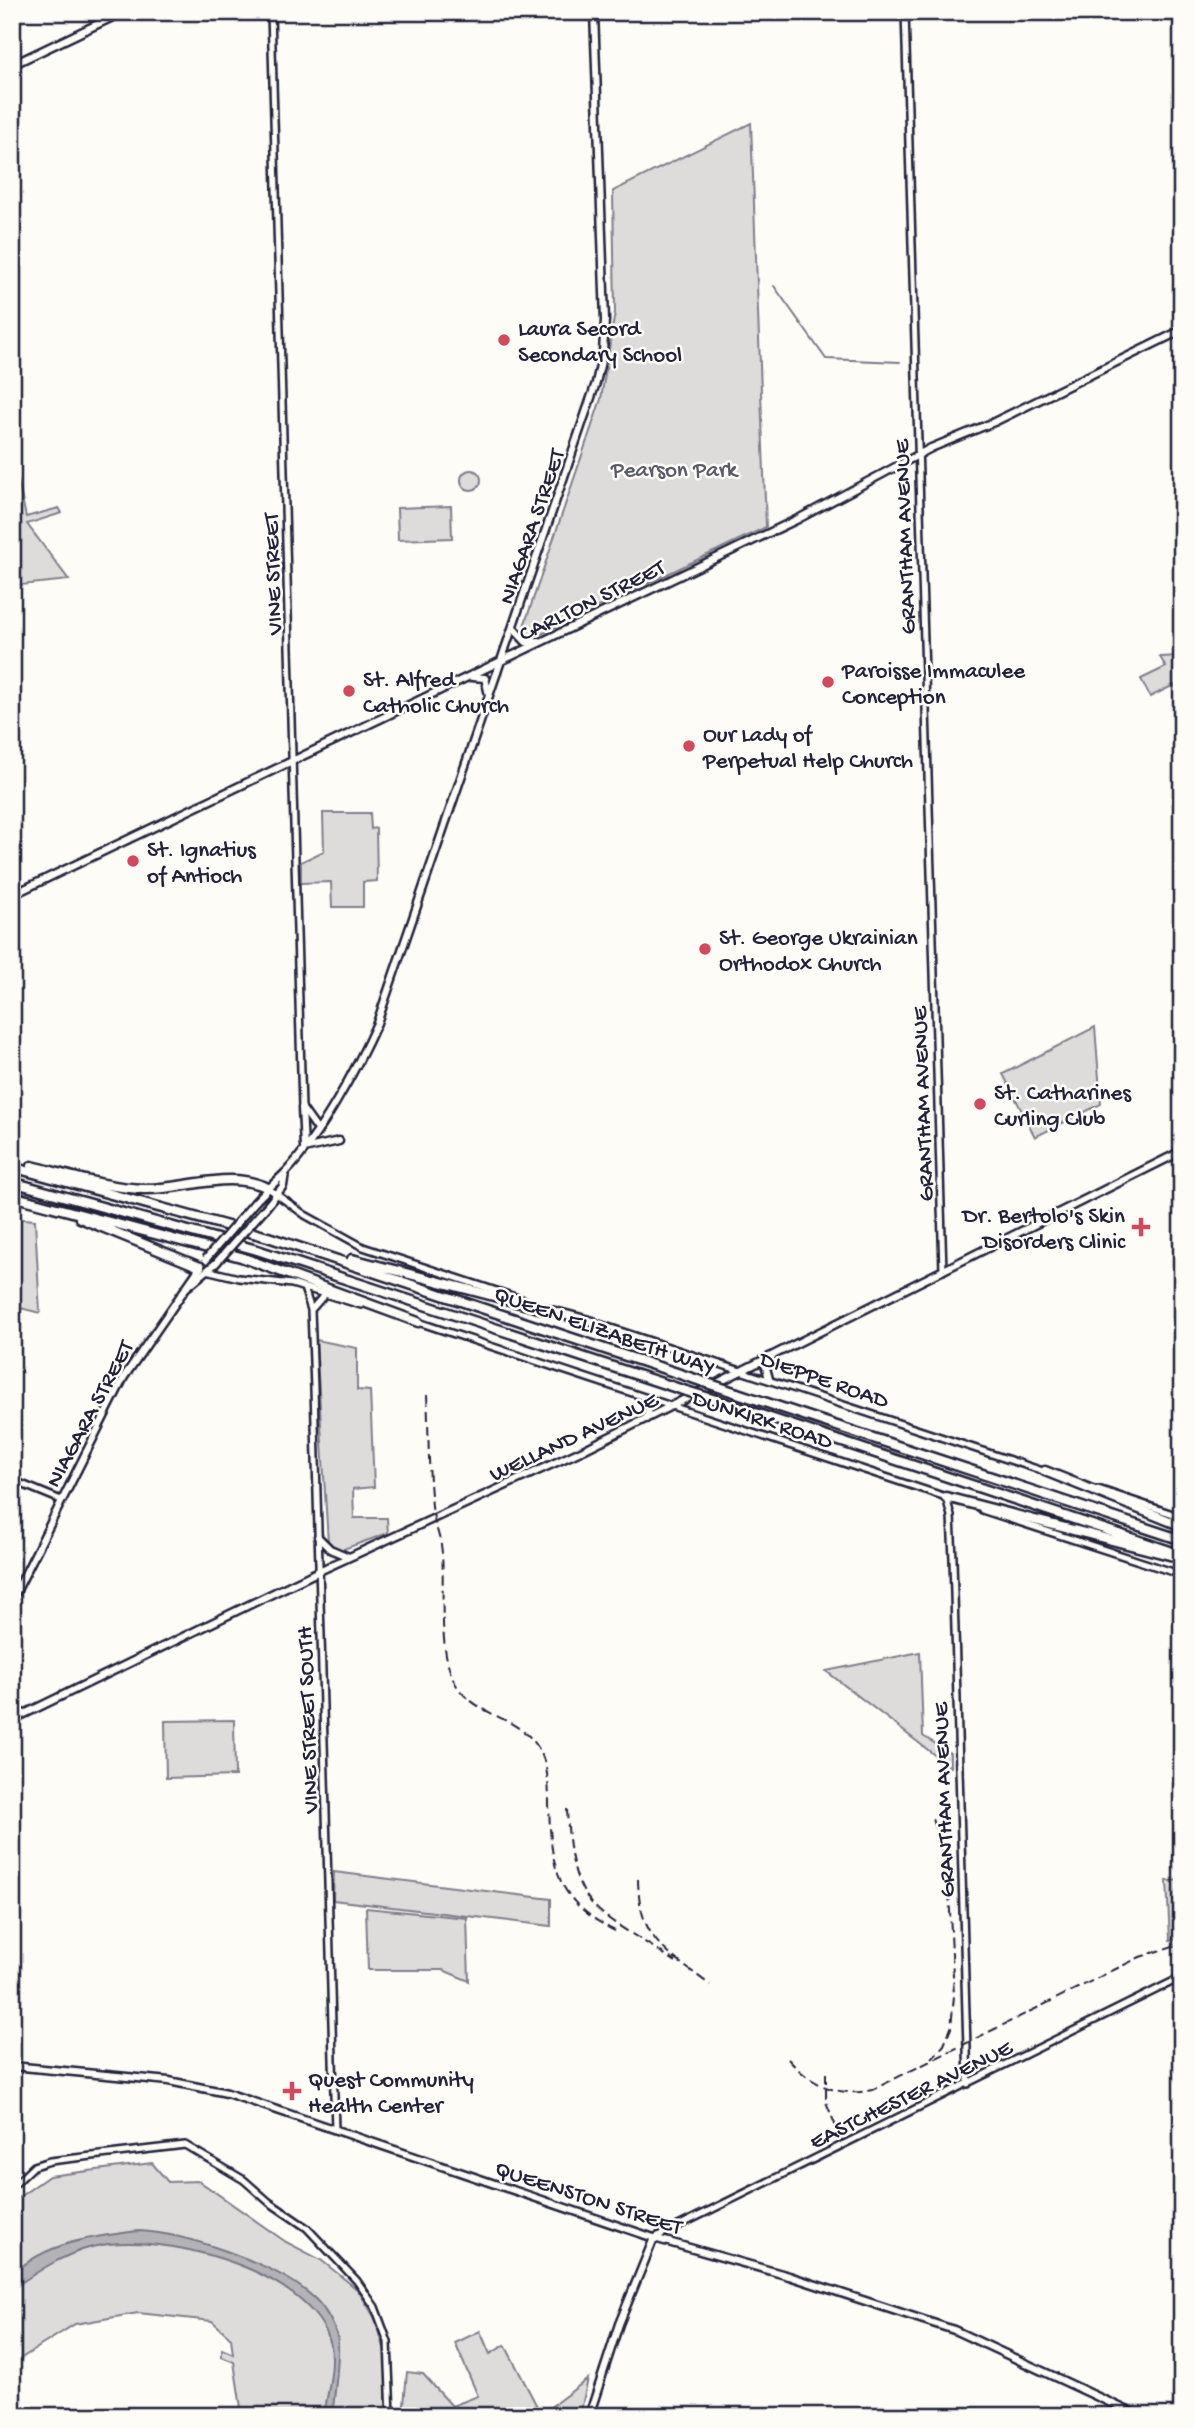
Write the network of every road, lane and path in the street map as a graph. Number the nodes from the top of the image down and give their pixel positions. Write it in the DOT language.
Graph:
graph roads {
  1 [pos="123,12"];
  2 [pos="271,12"];
  3 [pos="594,12"];
  4 [pos="905,12"];
  5 [pos="12,65"];
  6 [pos="1182,330"];
  7 [pos="917,456"];
  8 [pos="514,628"];
  9 [pos="541,641"];
  10 [pos="503,661"];
  11 [pos="470,677"];
  12 [pos="489,700"];
  13 [pos="294,762"];
  14 [pos="12,895"];
  15 [pos="302,1108"];
  16 [pos="317,1129"];
  17 [pos="339,1141"];
  18 [pos="304,1149"];
  19 [pos="1182,1151"];
  20 [pos="12,1164"];
  21 [pos="285,1173"];
  22 [pos="12,1182"];
  23 [pos="268,1188"];
  24 [pos="277,1194"];
  25 [pos="12,1196"];
  26 [pos="46,1204"];
  27 [pos="305,1249"];
  28 [pos="200,1267"];
  29 [pos="210,1271"];
  30 [pos="943,1271"];
  31 [pos="187,1287"];
  32 [pos="304,1287"];
  33 [pos="326,1294"];
  34 [pos="311,1310"];
  35 [pos="418,1322"];
  36 [pos="593,1322"];
  37 [pos="770,1357"];
  38 [pos="745,1370"];
  39 [pos="769,1379"];
  40 [pos="645,1398"];
  41 [pos="673,1407"];
  42 [pos="645,1419"];
  43 [pos="1045,1471"];
  44 [pos="12,1480"];
  45 [pos="946,1497"];
  46 [pos="61,1500"];
  47 [pos="966,1503"];
  48 [pos="951,1516"];
  49 [pos="1182,1517"];
  50 [pos="1182,1526"];
  51 [pos="318,1537"];
  52 [pos="1182,1541"];
  53 [pos="351,1557"];
  54 [pos="1182,1557"];
  55 [pos="320,1571"];
  56 [pos="1182,1576"];
  57 [pos="12,1600"];
  58 [pos="12,1720"];
  59 [pos="1182,1977"];
  60 [pos="12,2066"];
  61 [pos="968,2084"];
  62 [pos="335,2130"];
  63 [pos="12,2187"];
  64 [pos="654,2238"];
  65 [pos="391,2416"];
  66 [pos="589,2416"];
  67 [pos="1139,2416"];
  1 -- 5 [label="main road"];
  2 -- 13 [label="street, VINE STREET"];
  3 -- 8 [label="main road, NIAGARA STREET"];
  4 -- 7 [label="street, GRANTHAM AVENUE"];
  6 -- 7 [label="main road, CARLTON STREET"];
  7 -- 9 [label="main road, CARLTON STREET"];
  7 -- 30 [label="street, GRANTHAM AVENUE"];
  8 -- 9 [label="main road"];
  8 -- 10 [label="main road, NIAGARA STREET"];
  9 -- 10 [label="main road, CARLTON STREET"];
  10 -- 11 [label="main road, CARLTON STREET"];
  10 -- 12 [label="main road, NIAGARA STREET"];
  11 -- 12 [label="main road"];
  11 -- 13 [label="main road, CARLTON STREET"];
  12 -- 16 [label="main road, NIAGARA STREET"];
  13 -- 14 [label="main road, CARLTON STREET"];
  13 -- 15 [label="street, VINE STREET"];
  15 -- 16 [label="street"];
  15 -- 18 [label="main road"];
  16 -- 18 [label="main road, NIAGARA STREET"];
  17 -- 18 [label="main road"];
  18 -- 21 [label="main road, NIAGARA STREET"];
  19 -- 30 [label="main road, WELLAND AVENUE"];
  20 -- 23 [label="highway"];
  20 -- 27 [label="highway, QUEEN ELIZABETH WAY"];
  21 -- 23 [label="main road, NIAGARA STREET"];
  21 -- 24 [label="main road, NIAGARA STREET"];
  22 -- 54 [label="highway, QUEEN ELIZABETH WAY, bridge"];
  23 -- 24 [label="street, DIEPPE ROAD"];
  23 -- 28 [label="main road, NIAGARA STREET, bridge"];
  24 -- 29 [label="main road, NIAGARA STREET, bridge"];
  24 -- 36 [label="street, DIEPPE ROAD"];
  25 -- 26 [label="highway"];
  26 -- 28 [label="highway"];
  26 -- 35 [label="highway"];
  27 -- 36 [label="highway"];
  27 -- 52 [label="highway, QUEEN ELIZABETH WAY, bridge"];
  28 -- 29 [label="main road"];
  28 -- 31 [label="main road, NIAGARA STREET"];
  29 -- 31 [label="main road, NIAGARA STREET"];
  29 -- 32 [label="street, DUNKIRK ROAD"];
  30 -- 37 [label="main road, WELLAND AVENUE"];
  31 -- 46 [label="main road, NIAGARA STREET"];
  32 -- 33 [label="street, DUNKIRK ROAD"];
  32 -- 34 [label="street, VINE STREET SOUTH"];
  33 -- 34 [label="street"];
  33 -- 35 [label="street, DUNKIRK ROAD"];
  34 -- 51 [label="street, VINE STREET SOUTH"];
  35 -- 40 [label="street, DUNKIRK ROAD"];
  36 -- 38 [label="street, DIEPPE ROAD"];
  37 -- 38 [label="main road, WELLAND AVENUE"];
  37 -- 39 [label="main road"];
  38 -- 39 [label="street, DIEPPE ROAD"];
  38 -- 41 [label="main road, WELLAND AVENUE"];
  39 -- 43 [label="street, DIEPPE ROAD"];
  40 -- 41 [label="street, DUNKIRK ROAD"];
  40 -- 42 [label="main road"];
  41 -- 42 [label="main road, WELLAND AVENUE"];
  41 -- 45 [label="street, DUNKIRK ROAD"];
  42 -- 53 [label="main road, WELLAND AVENUE"];
  43 -- 49 [label="street, DIEPPE ROAD"];
  43 -- 50 [label="highway"];
  44 -- 46 [label="street"];
  45 -- 47 [label="highway"];
  45 -- 48 [label="street, GRANTHAM AVENUE"];
  46 -- 57 [label="main road, NIAGARA STREET"];
  47 -- 48 [label="street"];
  47 -- 54 [label="highway"];
  47 -- 56 [label="street"];
  48 -- 61 [label="street, GRANTHAM AVENUE"];
  51 -- 53 [label="main road"];
  51 -- 55 [label="street, VINE STREET SOUTH"];
  53 -- 55 [label="main road, WELLAND AVENUE"];
  55 -- 58 [label="main road, WELLAND AVENUE"];
  55 -- 62 [label="street, VINE STREET SOUTH"];
  59 -- 61 [label="street, EASTCHESTER AVENUE"];
  60 -- 62 [label="main road, QUEENSTON STREET"];
  61 -- 64 [label="street, EASTCHESTER AVENUE"];
  62 -- 64 [label="main road, QUEENSTON STREET"];
  63 -- 65 [label="street"];
  64 -- 66 [label="main road"];
  64 -- 67 [label="main road, QUEENSTON STREET"];
}
